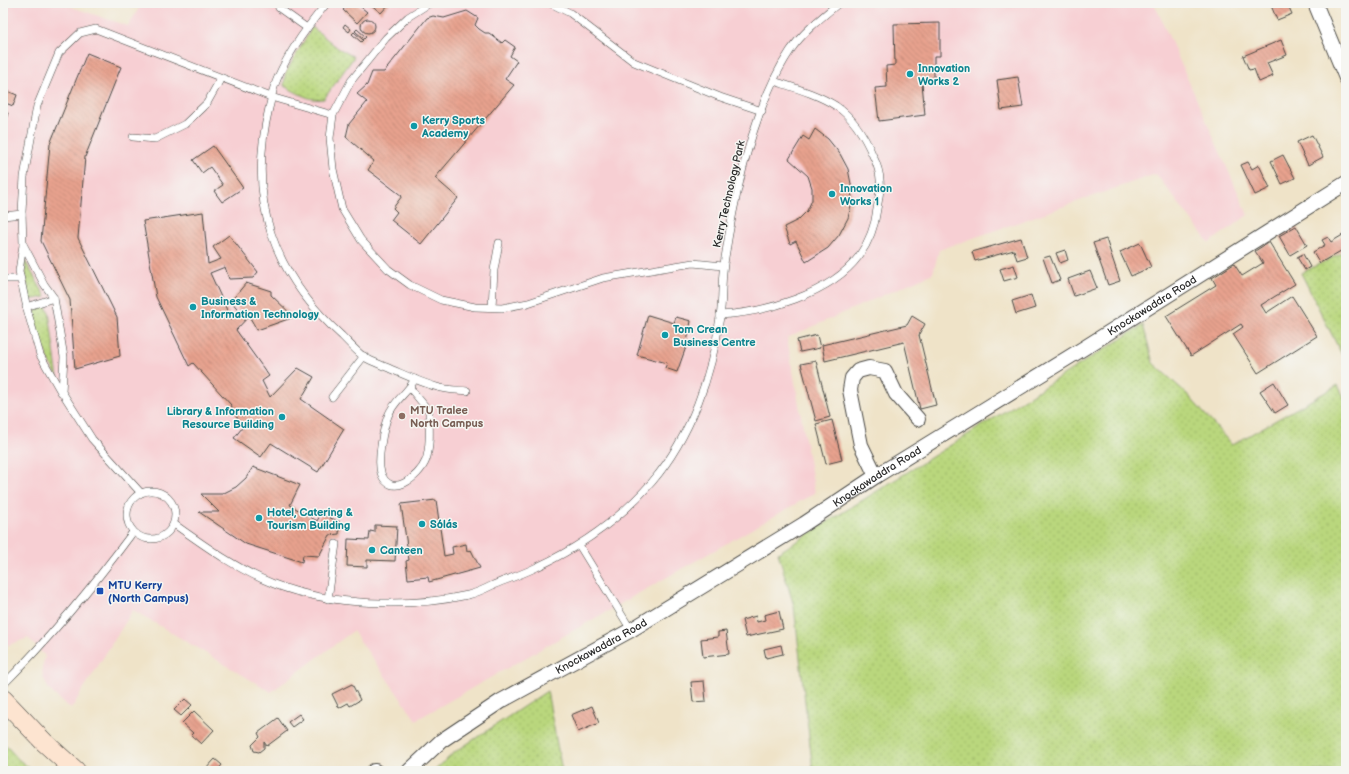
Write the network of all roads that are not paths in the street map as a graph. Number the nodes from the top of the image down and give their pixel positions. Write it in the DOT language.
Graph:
graph roads {
  1 [pos="327,3"];
  2 [pos="430,3"];
  3 [pos="550,3"];
  4 [pos="839,3"];
  5 [pos="1315,3"];
  6 [pos="279,8"];
  7 [pos="307,28"];
  8 [pos="221,78"];
  9 [pos="1346,78"];
  10 [pos="774,80"];
  11 [pos="271,97"];
  12 [pos="762,111"];
  13 [pos="333,115"];
  14 [pos="133,137"];
  15 [pos="1346,183"];
  16 [pos="22,214"];
  17 [pos="3,216"];
  18 [pos="498,243"];
  19 [pos="23,244"];
  20 [pos="723,266"];
  21 [pos="3,279"];
  22 [pos="20,279"];
  23 [pos="54,298"];
  24 [pos="26,307"];
  25 [pos="492,307"];
  26 [pos="720,315"];
  27 [pos="364,356"];
  28 [pos="415,380"];
  29 [pos="410,388"];
  30 [pos="467,391"];
  31 [pos="62,392"];
  32 [pos="332,397"];
  33 [pos="918,419"];
  34 [pos="876,476"];
  35 [pos="141,493"];
  36 [pos="174,524"];
  37 [pos="133,532"];
  38 [pos="336,544"];
  39 [pos="579,545"];
  40 [pos="328,599"];
  41 [pos="631,630"];
  42 [pos="3,685"];
  43 [pos="3,699"];
  44 [pos="76,771"];
  45 [pos="409,771"];
  1 -- 7 [label="lane"];
  2 -- 13 [label="lane"];
  3 -- 12 [label="lane"];
  4 -- 10 [label="lane, Kerry Technology Park"];
  5 -- 9 [label="street"];
  6 -- 7 [label="lane"];
  7 -- 11 [label="lane"];
  8 -- 11 [label="lane"];
  8 -- 14 [label="lane"];
  8 -- 16 [label="lane"];
  10 -- 12 [label="lane, Kerry Technology Park"];
  10 -- 26 [label="lane"];
  11 -- 13 [label="lane"];
  11 -- 27 [label="lane"];
  12 -- 20 [label="lane, Kerry Technology Park"];
  13 -- 25 [label="lane"];
  15 -- 34 [label="street, Knockawaddra Road"];
  16 -- 17 [label="lane"];
  16 -- 19 [label="lane"];
  18 -- 25 [label="lane"];
  19 -- 22 [label="lane"];
  19 -- 23 [label="lane"];
  20 -- 25 [label="lane"];
  20 -- 26 [label="lane, Kerry Technology Park"];
  21 -- 22 [label="lane"];
  22 -- 24 [label="lane"];
  23 -- 24 [label="lane"];
  23 -- 31 [label="lane"];
  24 -- 31 [label="lane"];
  26 -- 39 [label="lane, Kerry Technology Park"];
  27 -- 28 [label="lane"];
  27 -- 32 [label="lane"];
  28 -- 29 [label="lane"];
  28 -- 30 [label="lane"];
  29 -- 29 [label="lane"];
  31 -- 35 [label="lane"];
  33 -- 34 [label="street"];
  34 -- 41 [label="street, Knockawaddra Road"];
  35 -- 36 [label="lane"];
  35 -- 37 [label="lane"];
  36 -- 37 [label="lane"];
  36 -- 40 [label="lane, Kerry Technology Park"];
  37 -- 42 [label="lane"];
  38 -- 40 [label="lane"];
  39 -- 40 [label="lane, Kerry Technology Park"];
  39 -- 41 [label="lane"];
  41 -- 45 [label="street, Knockawaddra Road"];
  43 -- 44 [label="street"];
}
